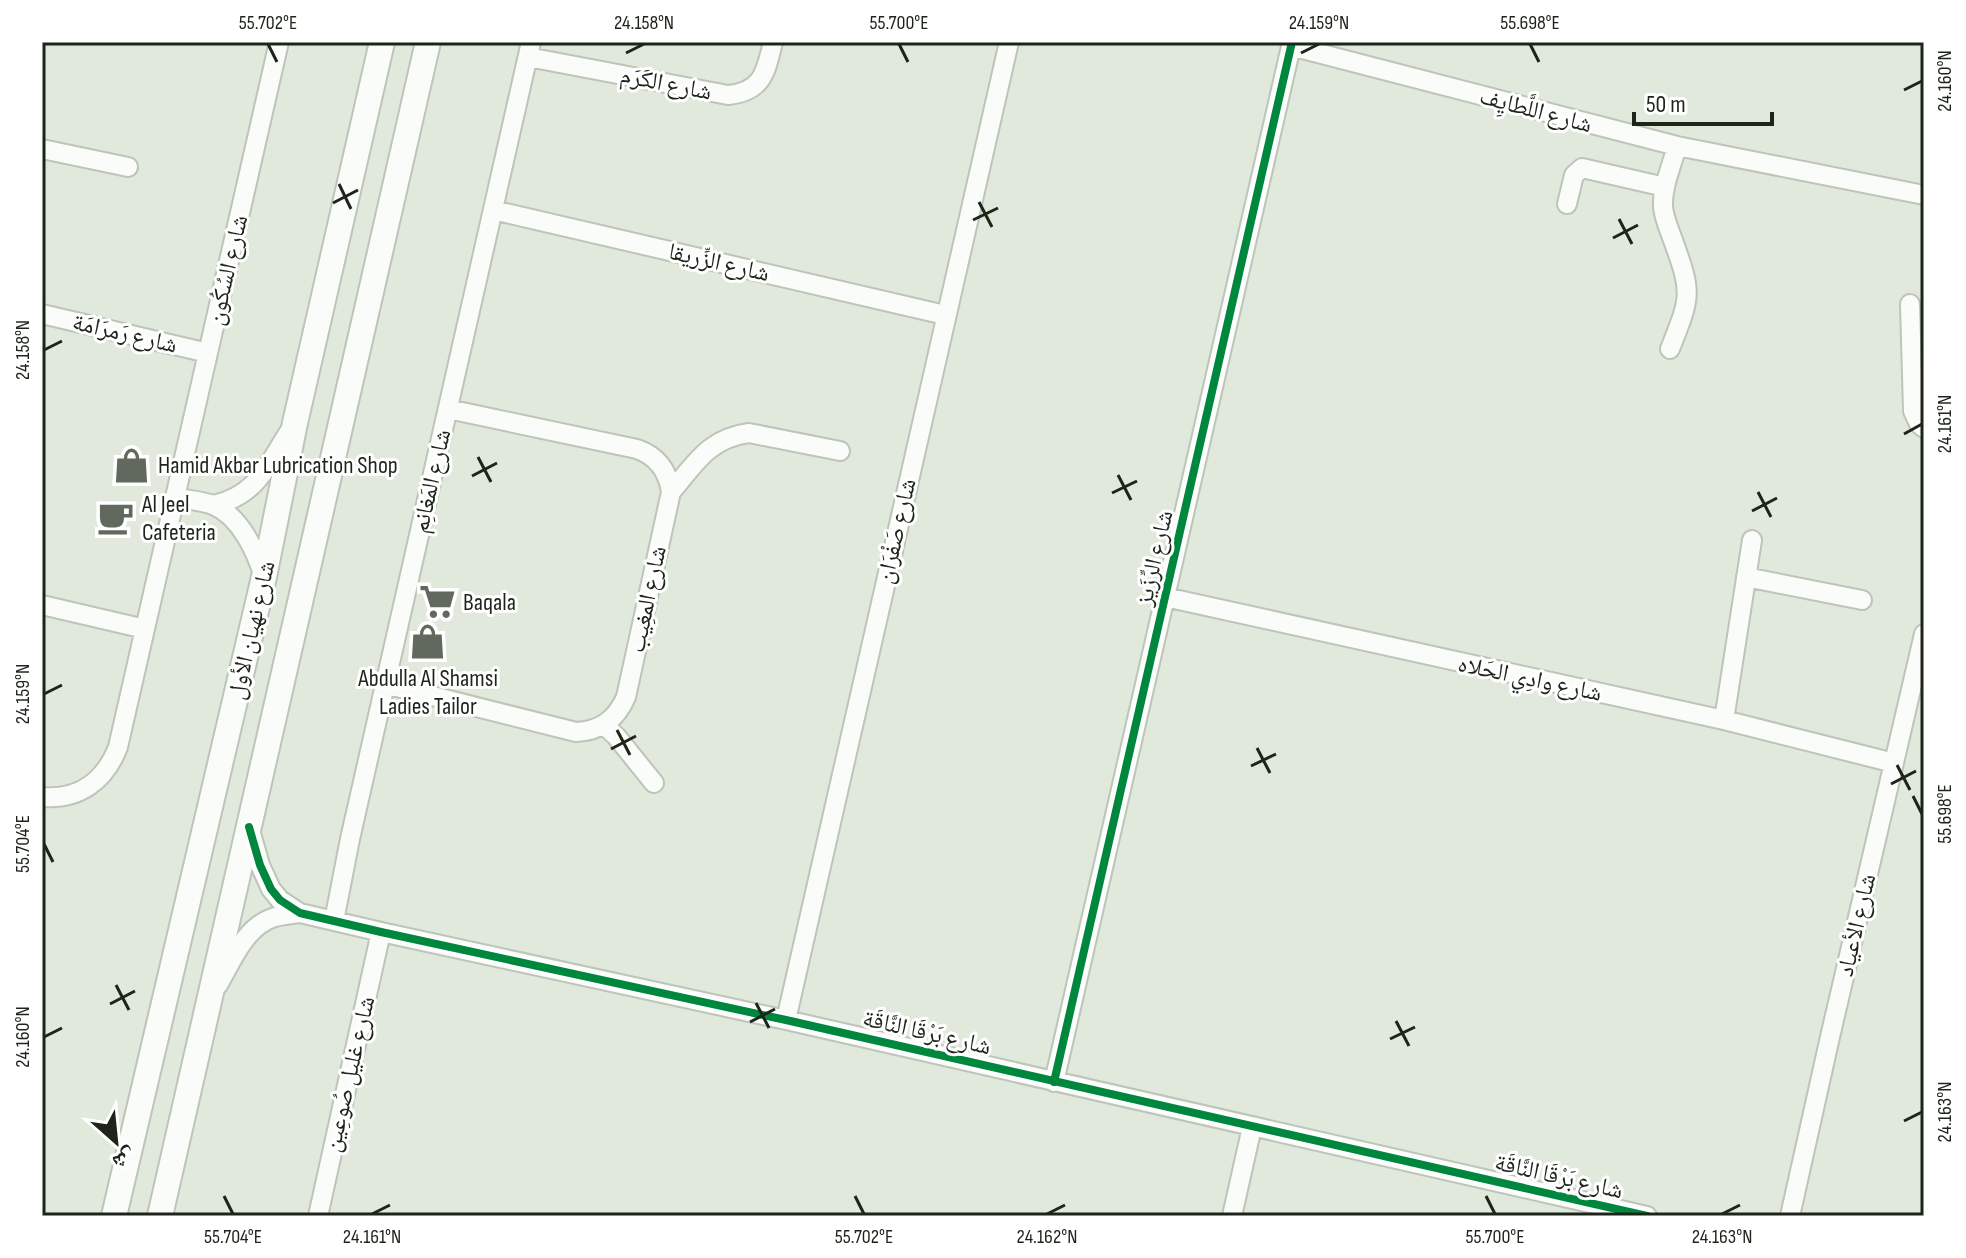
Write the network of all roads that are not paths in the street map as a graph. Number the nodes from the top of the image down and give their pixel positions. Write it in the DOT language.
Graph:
graph roads {
  1 [pos="279,42"];
  2 [pos="382,42"];
  3 [pos="428,42"];
  4 [pos="773,42"];
  5 [pos="1009,42"];
  6 [pos="1292,44"];
  7 [pos="530,49"];
  8 [pos="1338,50"];
  9 [pos="1677,146"];
  10 [pos="42,149"];
  11 [pos="128,167"];
  12 [pos="1665,187"];
  13 [pos="1924,195"];
  14 [pos="1567,204"];
  15 [pos="493,210"];
  16 [pos="1910,304"];
  17 [pos="42,314"];
  18 [pos="945,315"];
  19 [pos="1670,349"];
  20 [pos="208,353"];
  21 [pos="448,409"];
  22 [pos="295,423"];
  23 [pos="1924,428"];
  24 [pos="840,451"];
  25 [pos="671,492"];
  26 [pos="175,497"];
  27 [pos="214,505"];
  28 [pos="1752,540"];
  29 [pos="264,577"];
  30 [pos="1746,577"];
  31 [pos="1165,597"];
  32 [pos="1862,600"];
  33 [pos="42,605"];
  34 [pos="145,629"];
  35 [pos="1924,634"];
  36 [pos="385,684"];
  37 [pos="1724,720"];
  38 [pos="604,725"];
  39 [pos="1894,763"];
  40 [pos="654,783"];
  41 [pos="42,797"];
  42 [pos="249,827"];
  43 [pos="300,913"];
  44 [pos="334,921"];
  45 [pos="381,932"];
  46 [pos="208,1002"];
  47 [pos="786,1020"];
  48 [pos="1054,1082"];
  49 [pos="1252,1127"];
  50 [pos="114,1216"];
  51 [pos="160,1216"];
  52 [pos="318,1216"];
  53 [pos="1232,1216"];
  54 [pos="1647,1216"];
  55 [pos="1790,1216"];
  1 -- 20 [label="street, شارع السُكُون"];
  2 -- 22 [label="main road, شارع نهيان الأول"];
  3 -- 42 [label="main road, شارع نهيان الأول"];
  4 -- 7 [label="street, شارع الكَرَم"];
  5 -- 18 [label="street, شارع صَفْرَان"];
  6 -- 8 [label="street, شارع اللَّطايِف"];
  6 -- 31 [label="street, شارع الرِّزَيز"];
  7 -- 15 [label="street, شارع المَغانِم"];
  8 -- 9 [label="street, شارع اللَّطايِف"];
  9 -- 12 [label="street"];
  9 -- 13 [label="street, شارع اللَّطايِف"];
  10 -- 11 [label="street"];
  12 -- 14 [label="street"];
  12 -- 19 [label="street"];
  15 -- 18 [label="street, شارع الزِّريقا"];
  15 -- 21 [label="street, شارع المَغانِم"];
  16 -- 23 [label="street"];
  17 -- 20 [label="street, شارع رَمرَامَة"];
  18 -- 47 [label="street, شارع صَفْرَان"];
  20 -- 26 [label="street, شارع السُكُون"];
  21 -- 25 [label="street"];
  21 -- 36 [label="street, شارع المَغانِم"];
  22 -- 27 [label="street"];
  22 -- 29 [label="main road, شارع نهيان الأول"];
  24 -- 25 [label="street"];
  25 -- 38 [label="street, شارع المغِيب"];
  26 -- 27 [label="street"];
  26 -- 34 [label="street, شارع السُكُون"];
  27 -- 29 [label="street"];
  28 -- 30 [label="street"];
  29 -- 50 [label="main road, شارع نهيان الأول"];
  30 -- 32 [label="street"];
  30 -- 37 [label="street"];
  31 -- 37 [label="street, شارع وادِي الحَلاه"];
  31 -- 48 [label="street, شارع الرِّزَيز"];
  33 -- 34 [label="street"];
  34 -- 41 [label="street, شارع السُكُون"];
  35 -- 39 [label="street, شارع الأعياد"];
  36 -- 38 [label="street"];
  36 -- 44 [label="street, شارع المَغانِم"];
  37 -- 39 [label="street, شارع وادِي الحَلاه"];
  38 -- 40 [label="street"];
  39 -- 55 [label="street, شارع الأعياد"];
  42 -- 43 [label="street, شارع بَرْقَا النَّاقَة"];
  42 -- 46 [label="main road, شارع نهيان الأول"];
  43 -- 44 [label="street, شارع بَرْقَا النَّاقَة"];
  43 -- 46 [label="street, شارع بَرْقَا النَّاقَة"];
  44 -- 45 [label="street, شارع بَرْقَا النَّاقَة"];
  45 -- 47 [label="street, شارع بَرْقَا النَّاقَة"];
  45 -- 52 [label="street, شارع غليل صُوعِين"];
  46 -- 51 [label="main road, شارع نهيان الأول"];
  47 -- 48 [label="street, شارع بَرْقَا النَّاقَة"];
  48 -- 49 [label="street, شارع بَرْقَا النَّاقَة"];
  49 -- 53 [label="street"];
  49 -- 54 [label="street, شارع بَرْقَا النَّاقَة"];
}
